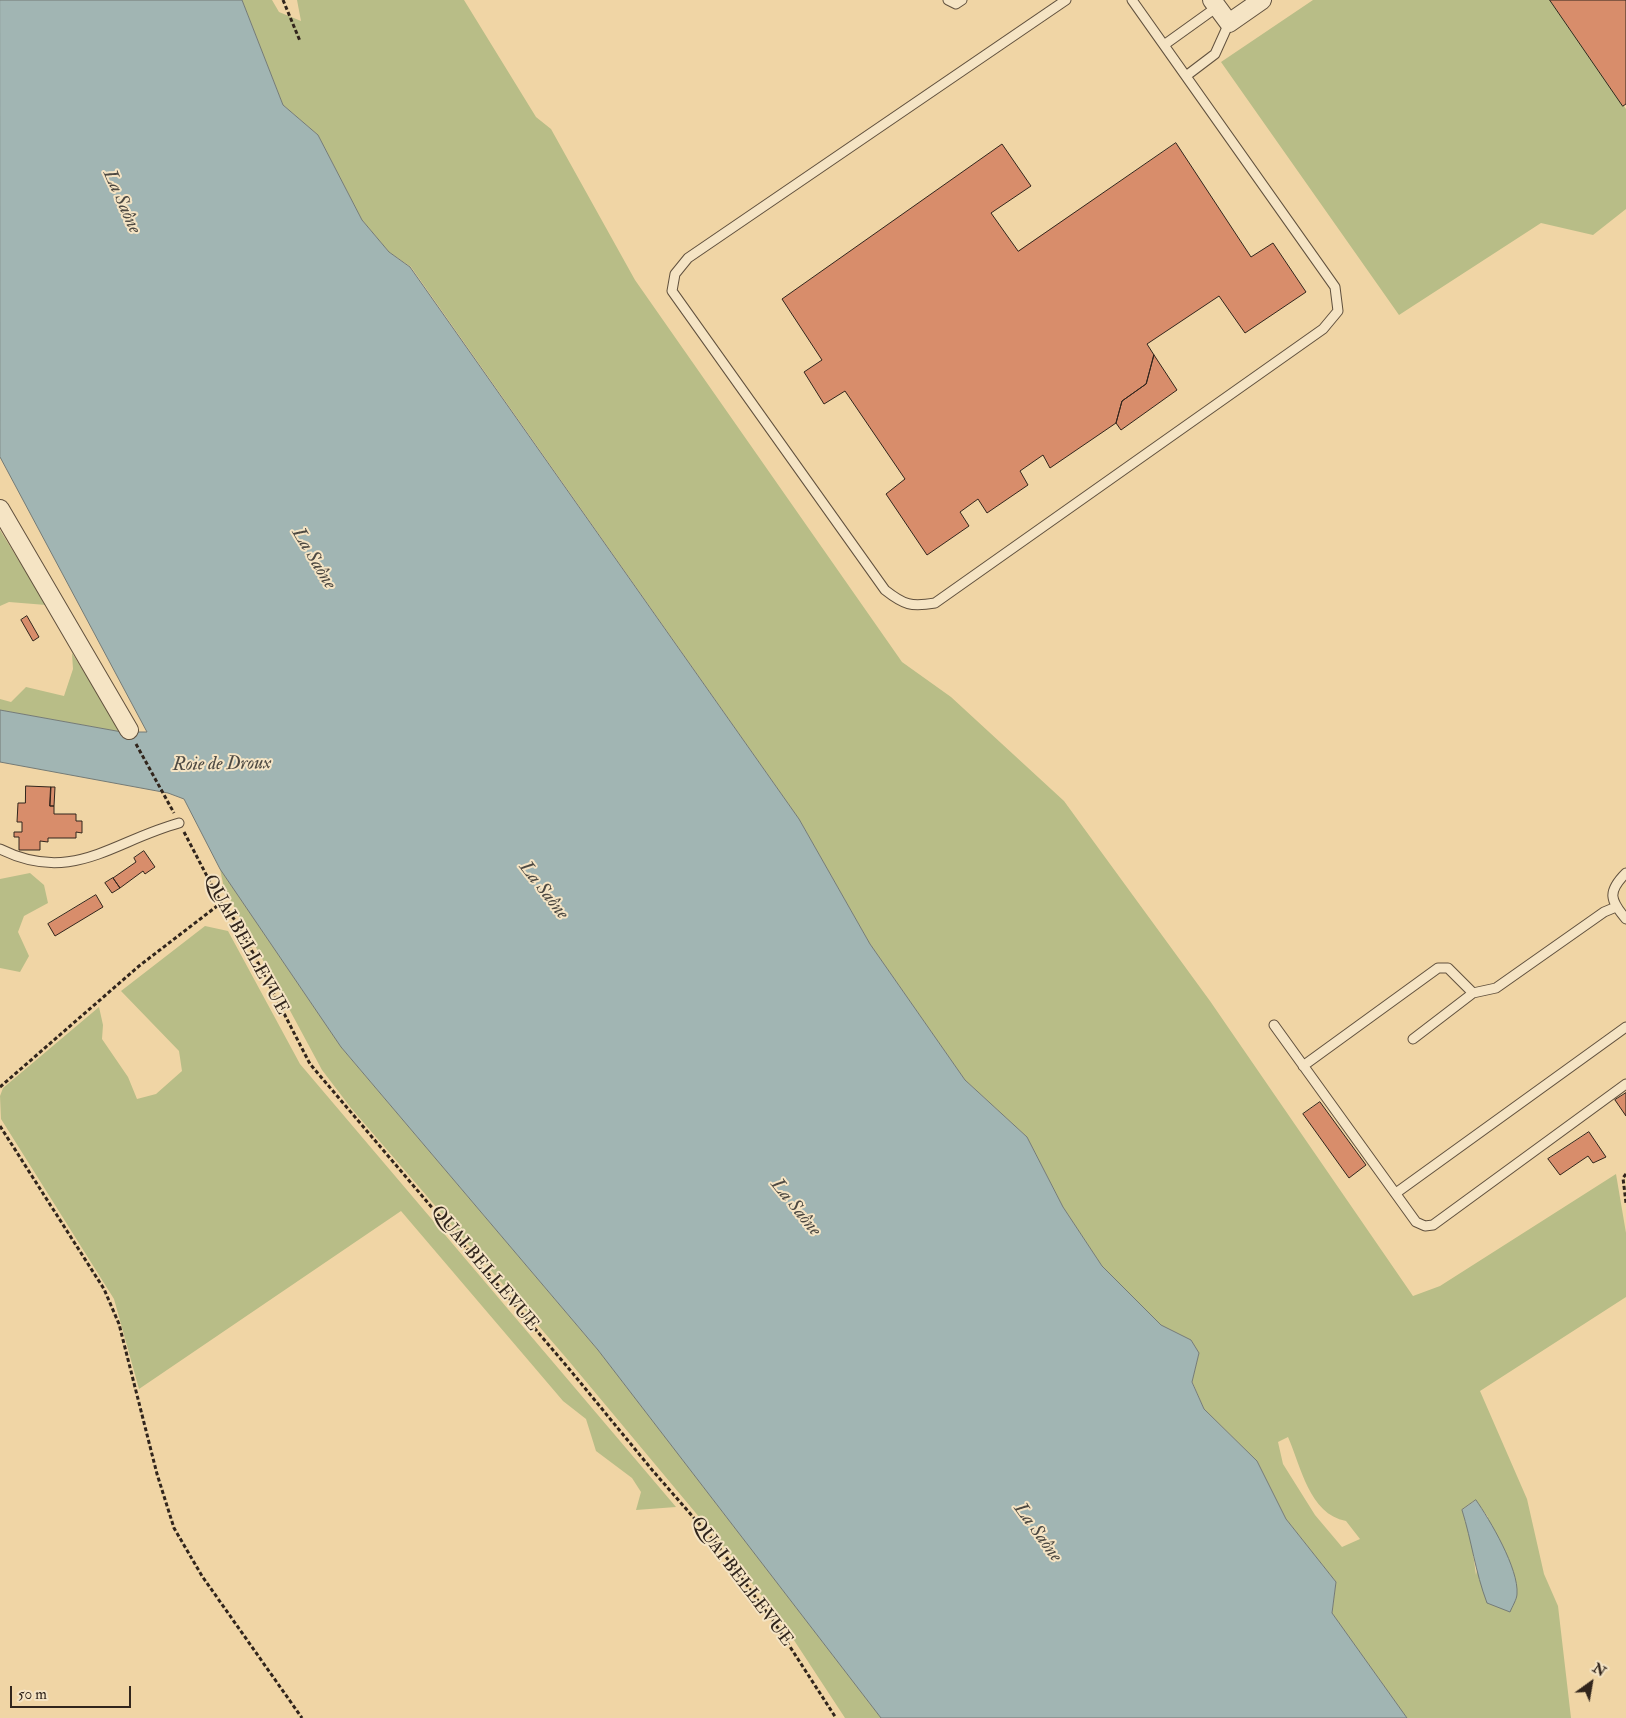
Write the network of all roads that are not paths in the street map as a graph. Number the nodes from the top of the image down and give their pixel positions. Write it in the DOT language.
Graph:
graph roads {
  1 [pos="948,0"];
  2 [pos="962,0"];
  3 [pos="1066,0"];
  4 [pos="1132,0"];
  5 [pos="1262,0"];
  6 [pos="1215,3"];
  7 [pos="1229,23"];
  8 [pos="1164,45"];
  9 [pos="1186,76"];
  10 [pos="0,509"];
  11 [pos="129,730"];
  12 [pos="179,823"];
  13 [pos="0,849"];
  14 [pos="1626,873"];
  15 [pos="1616,907"];
  16 [pos="1626,919"];
  17 [pos="1474,993"];
  18 [pos="1274,1025"];
  19 [pos="1626,1027"];
  20 [pos="1413,1039"];
  21 [pos="1303,1066"];
  22 [pos="1626,1084"];
  23 [pos="1396,1193"];
  1 -- 2 [label="lane"];
  3 -- 9 [label="lane"];
  4 -- 8 [label="lane"];
  5 -- 7 [label="street"];
  6 -- 7 [label="street"];
  6 -- 8 [label="lane"];
  7 -- 9 [label="lane"];
  8 -- 9 [label="lane"];
  10 -- 11 [label="street"];
  12 -- 13 [label="lane"];
  14 -- 15 [label="lane"];
  15 -- 16 [label="lane"];
  15 -- 17 [label="lane"];
  17 -- 20 [label="lane"];
  17 -- 21 [label="lane"];
  18 -- 21 [label="lane"];
  19 -- 23 [label="lane"];
  21 -- 23 [label="lane"];
  22 -- 23 [label="lane"];
}
